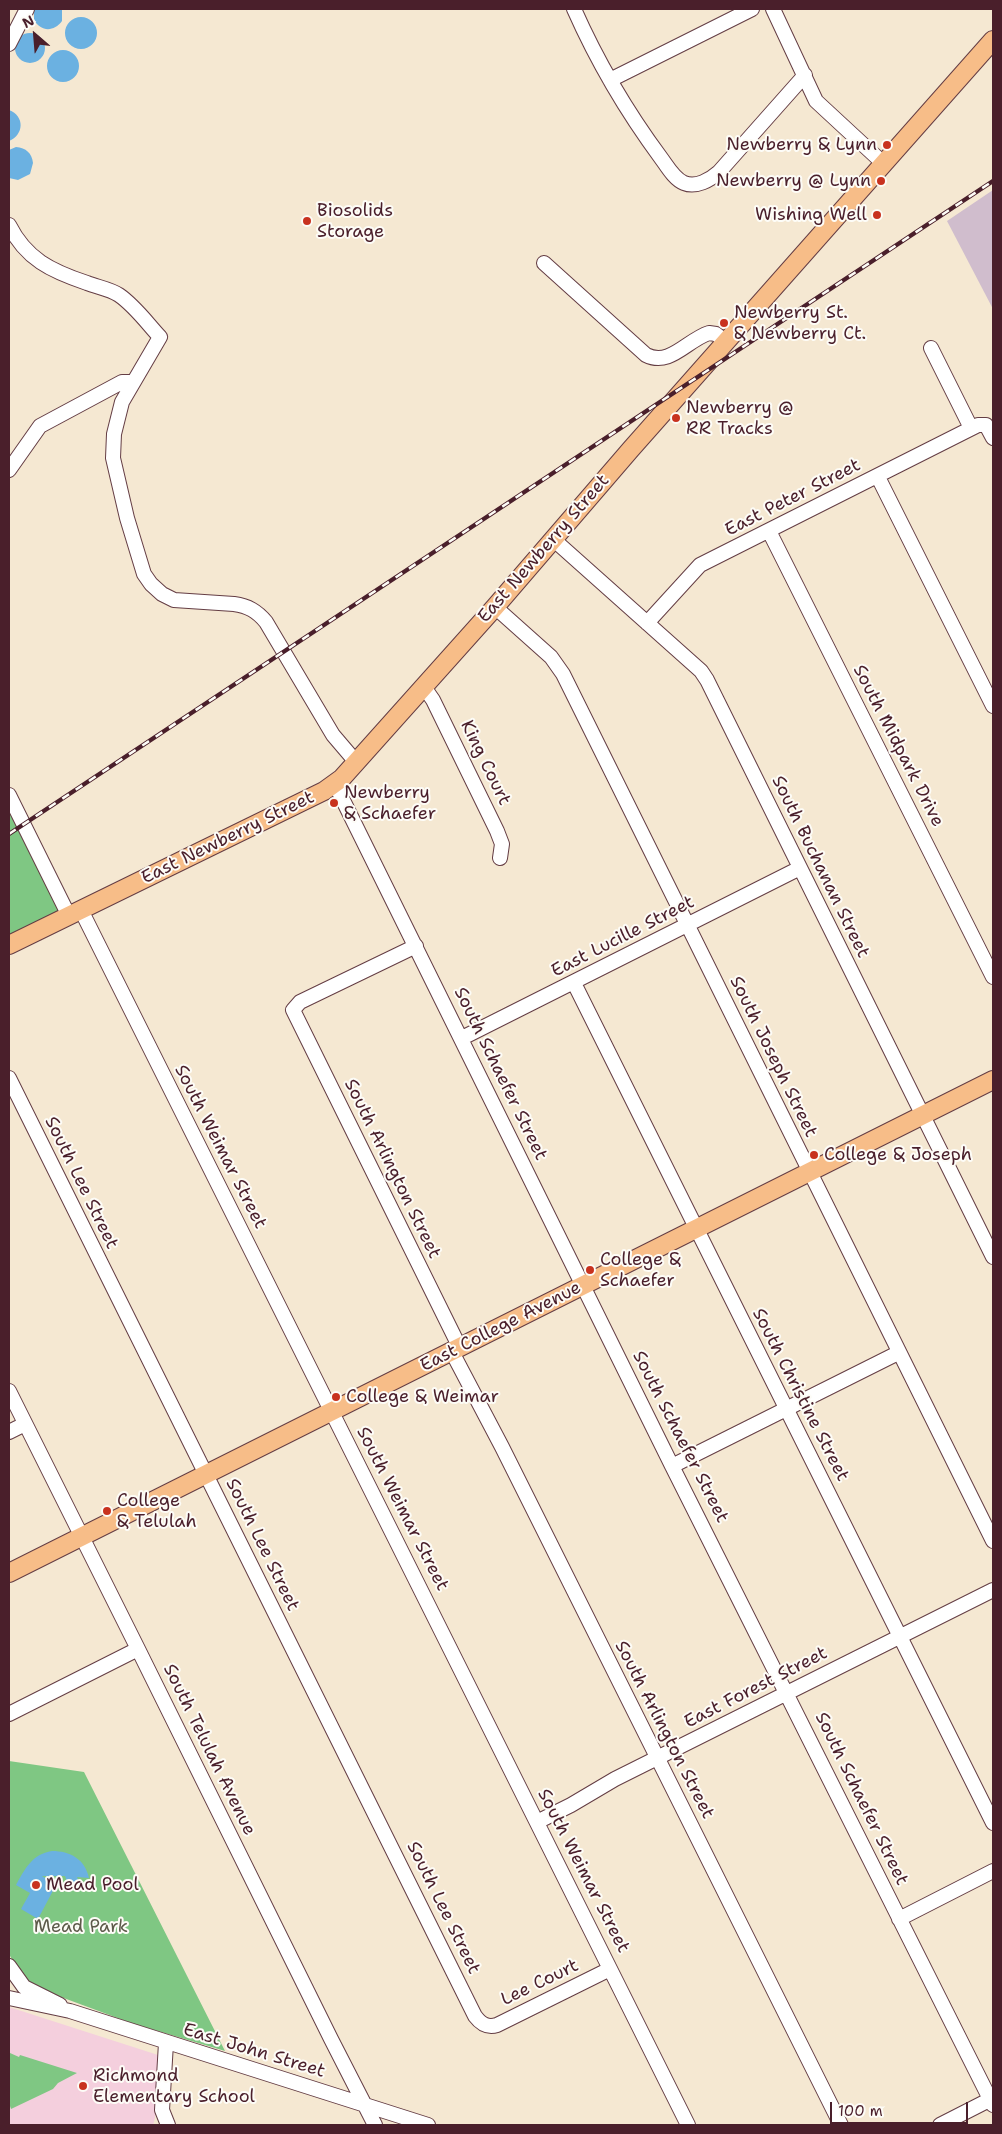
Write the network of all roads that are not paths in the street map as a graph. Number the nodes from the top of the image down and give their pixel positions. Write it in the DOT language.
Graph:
graph roads {
  1 [pos="26,9"];
  2 [pos="574,9"];
  3 [pos="752,9"];
  4 [pos="773,9"];
  5 [pos="993,40"];
  6 [pos="9,44"];
  7 [pos="805,75"];
  8 [pos="610,80"];
  9 [pos="883,163"];
  10 [pos="9,225"];
  11 [pos="544,263"];
  12 [pos="726,342"];
  13 [pos="931,348"];
  14 [pos="132,382"];
  15 [pos="971,428"];
  16 [pos="993,438"];
  17 [pos="9,470"];
  18 [pos="878,476"];
  19 [pos="769,531"];
  20 [pos="553,539"];
  21 [pos="495,607"];
  22 [pos="647,623"];
  23 [pos="424,687"];
  24 [pos="993,706"];
  25 [pos="356,762"];
  26 [pos="335,784"];
  27 [pos="9,795"];
  28 [pos="500,858"];
  29 [pos="800,868"];
  30 [pos="75,913"];
  31 [pos="688,925"];
  32 [pos="9,945"];
  33 [pos="416,946"];
  34 [pos="993,977"];
  35 [pos="574,983"];
  36 [pos="462,1038"];
  37 [pos="9,1078"];
  38 [pos="993,1080"];
  39 [pos="922,1116"];
  40 [pos="809,1172"];
  41 [pos="697,1230"];
  42 [pos="993,1257"];
  43 [pos="584,1286"];
  44 [pos="456,1350"];
  45 [pos="898,1353"];
  46 [pos="9,1392"];
  47 [pos="787,1410"];
  48 [pos="332,1412"];
  49 [pos="25,1424"];
  50 [pos="9,1432"];
  51 [pos="672,1466"];
  52 [pos="206,1475"];
  53 [pos="81,1537"];
  54 [pos="993,1541"];
  55 [pos="9,1573"];
  56 [pos="993,1590"];
  57 [pos="900,1636"];
  58 [pos="138,1648"];
  59 [pos="788,1693"];
  60 [pos="9,1714"];
  61 [pos="657,1758"];
  62 [pos="537,1822"];
  63 [pos="993,1823"];
  64 [pos="993,1871"];
  65 [pos="899,1919"];
  66 [pos="9,1965"];
  67 [pos="610,1969"];
  68 [pos="9,1972"];
  69 [pos="9,1998"];
  70 [pos="70,2012"];
  71 [pos="486,2026"];
  72 [pos="166,2043"];
  73 [pos="992,2101"];
  74 [pos="365,2105"];
  75 [pos="168,2125"];
  76 [pos="375,2125"];
  77 [pos="428,2125"];
  78 [pos="688,2125"];
  79 [pos="841,2125"];
  80 [pos="940,2125"];
  1 -- 6 [label="street"];
  2 -- 8 [label="street"];
  3 -- 8 [label="street"];
  4 -- 7 [label="street"];
  5 -- 9 [label="main road, East Newberry Street"];
  7 -- 8 [label="street"];
  7 -- 9 [label="street"];
  9 -- 12 [label="main road, East Newberry Street"];
  10 -- 14 [label="street"];
  11 -- 12 [label="street"];
  12 -- 20 [label="main road, East Newberry Street"];
  13 -- 15 [label="street"];
  14 -- 17 [label="street"];
  14 -- 25 [label="street"];
  15 -- 16 [label="street"];
  15 -- 18 [label="street, East Peter Street"];
  18 -- 19 [label="street, East Peter Street"];
  18 -- 24 [label="street"];
  19 -- 22 [label="street, East Peter Street"];
  19 -- 34 [label="street, South Midpark Drive"];
  20 -- 21 [label="main road, East Newberry Street"];
  20 -- 22 [label="street, South Buchanan Street"];
  21 -- 23 [label="main road, East Newberry Street"];
  21 -- 31 [label="street, South Joseph Street"];
  22 -- 29 [label="street, South Buchanan Street"];
  23 -- 25 [label="main road, East Newberry Street"];
  23 -- 28 [label="street, King Court"];
  25 -- 26 [label="main road, East Newberry Street"];
  26 -- 30 [label="main road, East Newberry Street"];
  26 -- 33 [label="street, South Schaefer Street"];
  27 -- 30 [label="street, South Weimar Street"];
  29 -- 31 [label="street, East Lucille Street"];
  29 -- 39 [label="street, South Buchanan Street"];
  30 -- 32 [label="main road, East Newberry Street"];
  30 -- 48 [label="street, South Weimar Street"];
  31 -- 35 [label="street, East Lucille Street"];
  31 -- 40 [label="street, South Joseph Street"];
  33 -- 36 [label="street, South Schaefer Street"];
  33 -- 44 [label="street, South Arlington Street"];
  35 -- 36 [label="street, East Lucille Street"];
  35 -- 41 [label="street, South Christine Street"];
  36 -- 43 [label="street, South Schaefer Street"];
  37 -- 52 [label="street, South Lee Street"];
  38 -- 39 [label="main road, East College Avenue"];
  39 -- 40 [label="main road, East College Avenue"];
  39 -- 42 [label="street, South Buchanan Street"];
  40 -- 41 [label="main road, East College Avenue"];
  40 -- 45 [label="street, South Joseph Street"];
  41 -- 43 [label="main road, East College Avenue"];
  41 -- 47 [label="street, South Christine Street"];
  43 -- 44 [label="main road, East College Avenue"];
  43 -- 51 [label="street, South Schaefer Street"];
  44 -- 48 [label="main road, East College Avenue"];
  44 -- 61 [label="street, South Arlington Street"];
  45 -- 47 [label="street"];
  45 -- 54 [label="street, South Joseph Street"];
  46 -- 49 [label="street, South Telulah Avenue"];
  47 -- 51 [label="street"];
  47 -- 57 [label="street, South Christine Street"];
  48 -- 52 [label="main road, East College Avenue"];
  48 -- 62 [label="street, South Weimar Street"];
  49 -- 50 [label="street"];
  49 -- 53 [label="street, South Telulah Avenue"];
  51 -- 59 [label="street, South Schaefer Street"];
  52 -- 53 [label="main road, East College Avenue"];
  52 -- 71 [label="street, South Lee Street"];
  53 -- 55 [label="main road, East College Avenue"];
  53 -- 58 [label="street, South Telulah Avenue"];
  56 -- 57 [label="street, East Forest Street"];
  57 -- 59 [label="street, East Forest Street"];
  57 -- 63 [label="street, South Christine Street"];
  58 -- 60 [label="street"];
  58 -- 74 [label="street, South Telulah Avenue"];
  59 -- 61 [label="street, East Forest Street"];
  59 -- 65 [label="street, South Schaefer Street"];
  61 -- 62 [label="street, East Forest Street"];
  61 -- 79 [label="street, South Arlington Street"];
  62 -- 67 [label="street, South Weimar Street"];
  64 -- 65 [label="street"];
  65 -- 73 [label="street, South Schaefer Street"];
  66 -- 68 [label="street"];
  66 -- 70 [label="street, East John Street"];
  67 -- 71 [label="street, Lee Court"];
  67 -- 78 [label="street, South Weimar Street"];
  69 -- 70 [label="street, East John Street"];
  70 -- 72 [label="street, East John Street"];
  72 -- 74 [label="street, East John Street"];
  72 -- 75 [label="street"];
  73 -- 80 [label="street"];
  74 -- 76 [label="street, South Telulah Avenue"];
  74 -- 77 [label="street, East John Street"];
}
